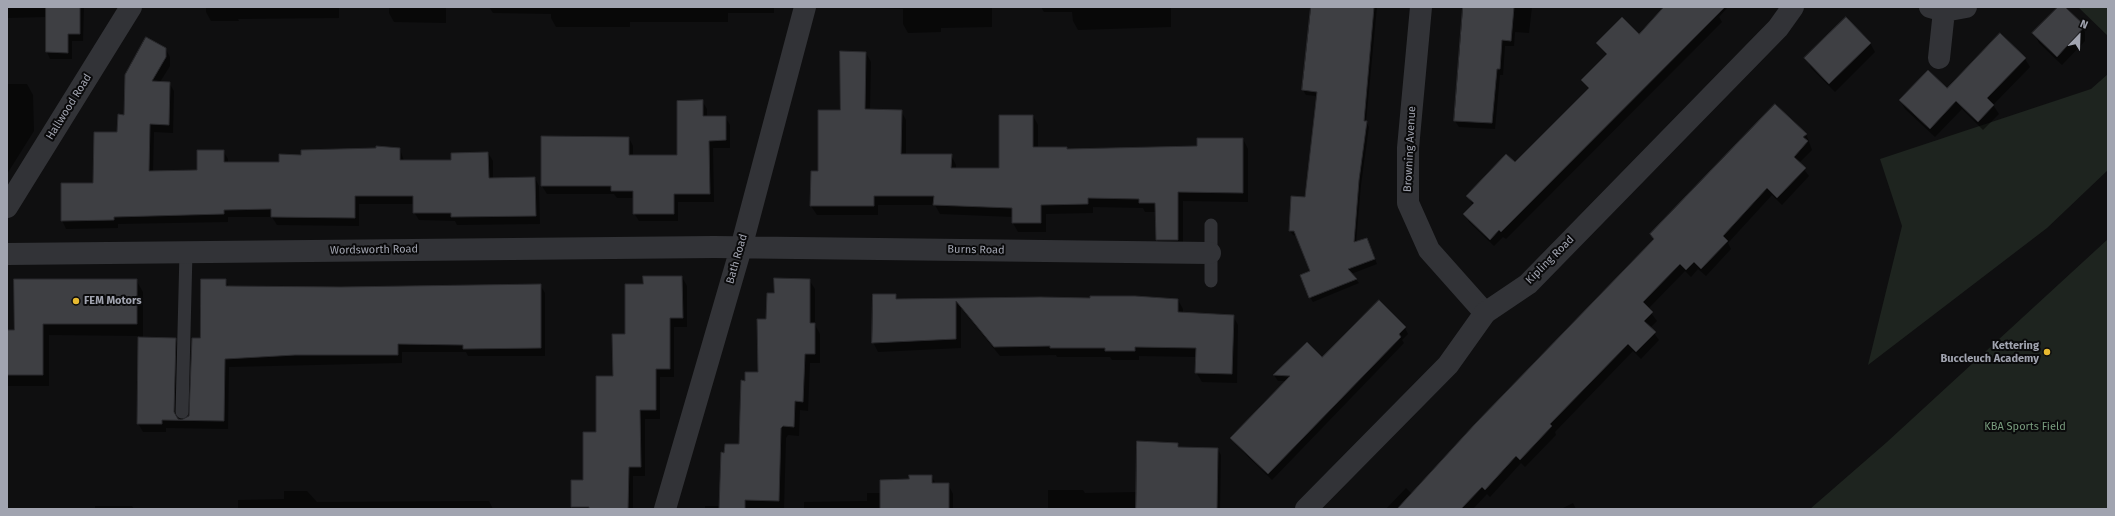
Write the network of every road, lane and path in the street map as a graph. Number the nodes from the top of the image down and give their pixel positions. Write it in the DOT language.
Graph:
graph roads {
  1 [pos="132,7"];
  2 [pos="805,7"];
  3 [pos="1421,7"];
  4 [pos="1793,7"];
  5 [pos="1966,7"];
  6 [pos="1937,9"];
  7 [pos="1939,58"];
  8 [pos="7,207"];
  9 [pos="1211,224"];
  10 [pos="741,248"];
  11 [pos="186,252"];
  12 [pos="1210,253"];
  13 [pos="7,254"];
  14 [pos="1210,280"];
  15 [pos="1485,313"];
  16 [pos="182,412"];
  17 [pos="665,509"];
  18 [pos="1306,509"];
  1 -- 8 [label="street, Hallwood Road"];
  2 -- 10 [label="street, Bath Road"];
  3 -- 15 [label="street, Browning Avenue"];
  4 -- 15 [label="street, Kipling Road"];
  5 -- 6 [label="street"];
  6 -- 7 [label="street"];
  9 -- 12 [label="lane"];
  10 -- 11 [label="street, Wordsworth Road"];
  10 -- 12 [label="street, Burns Road"];
  10 -- 17 [label="street, Bath Road"];
  11 -- 13 [label="street, Wordsworth Road"];
  11 -- 16 [label="lane"];
  12 -- 14 [label="lane"];
  15 -- 18 [label="street, Kipling Road"];
}
